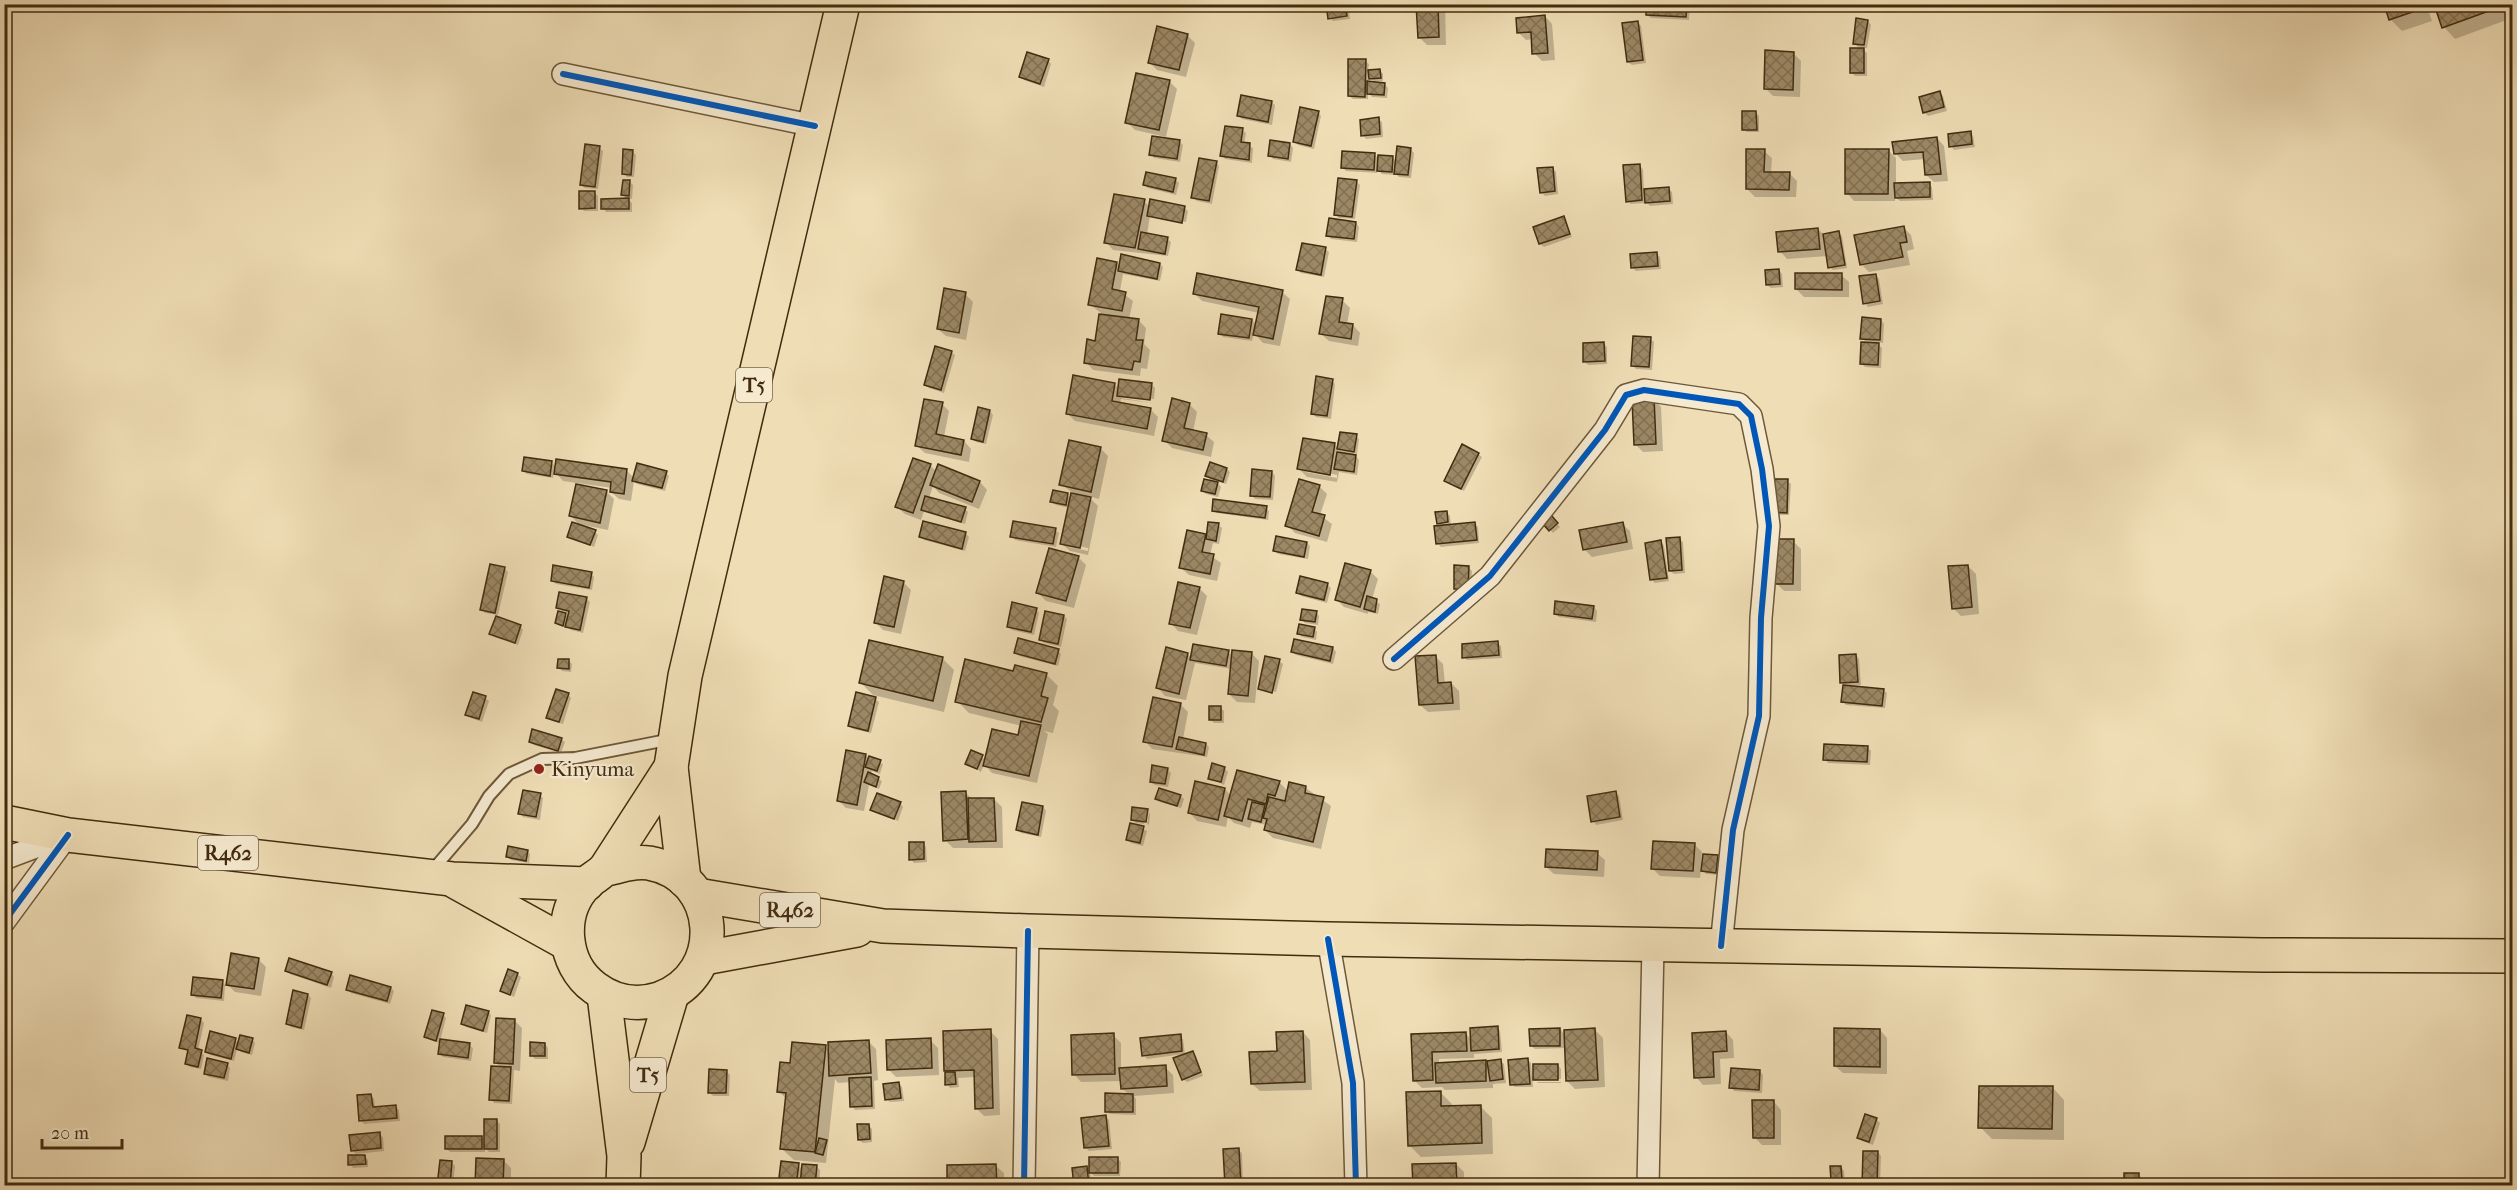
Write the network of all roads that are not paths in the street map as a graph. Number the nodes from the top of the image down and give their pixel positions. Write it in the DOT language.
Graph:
graph roads {
  1 [pos="843,4"];
  2 [pos="563,74"];
  3 [pos="815,126"];
  4 [pos="1394,659"];
  5 [pos="673,752"];
  6 [pos="4,822"];
  7 [pos="68,835"];
  8 [pos="4,859"];
  9 [pos="596,877"];
  10 [pos="440,878"];
  11 [pos="691,887"];
  12 [pos="4,922"];
  13 [pos="882,926"];
  14 [pos="1028,931"];
  15 [pos="1328,939"];
  16 [pos="568,945"];
  17 [pos="1653,945"];
  18 [pos="1721,946"];
  19 [pos="2512,956"];
  20 [pos="704,958"];
  21 [pos="672,994"];
  22 [pos="604,995"];
  23 [pos="624,1171"];
  24 [pos="1024,1185"];
  25 [pos="1356,1185"];
  26 [pos="1648,1185"];
  1 -- 3 [label="main road, T5"];
  2 -- 3 [label="street"];
  3 -- 5 [label="main road, T5"];
  4 -- 18 [label="street"];
  5 -- 9 [label="main road, T5"];
  5 -- 10 [label="lane"];
  5 -- 11 [label="main road, T5"];
  6 -- 7 [label="main road, R462"];
  7 -- 8 [label="street"];
  7 -- 10 [label="main road, R462"];
  7 -- 12 [label="street"];
  9 -- 10 [label="main road, R462"];
  9 -- 11 [label="main road"];
  9 -- 16 [label="main road"];
  10 -- 16 [label="main road, R462"];
  11 -- 13 [label="main road, R462"];
  11 -- 20 [label="main road"];
  13 -- 14 [label="main road, R462"];
  13 -- 20 [label="main road, R462"];
  14 -- 15 [label="main road, R462"];
  14 -- 24 [label="street"];
  15 -- 17 [label="main road, R462"];
  15 -- 25 [label="street"];
  16 -- 22 [label="main road"];
  17 -- 18 [label="main road, R462"];
  17 -- 26 [label="street"];
  18 -- 19 [label="main road, R462"];
  20 -- 21 [label="main road"];
  21 -- 22 [label="main road"];
  21 -- 23 [label="main road, T5"];
  22 -- 23 [label="main road, T5"];
}
